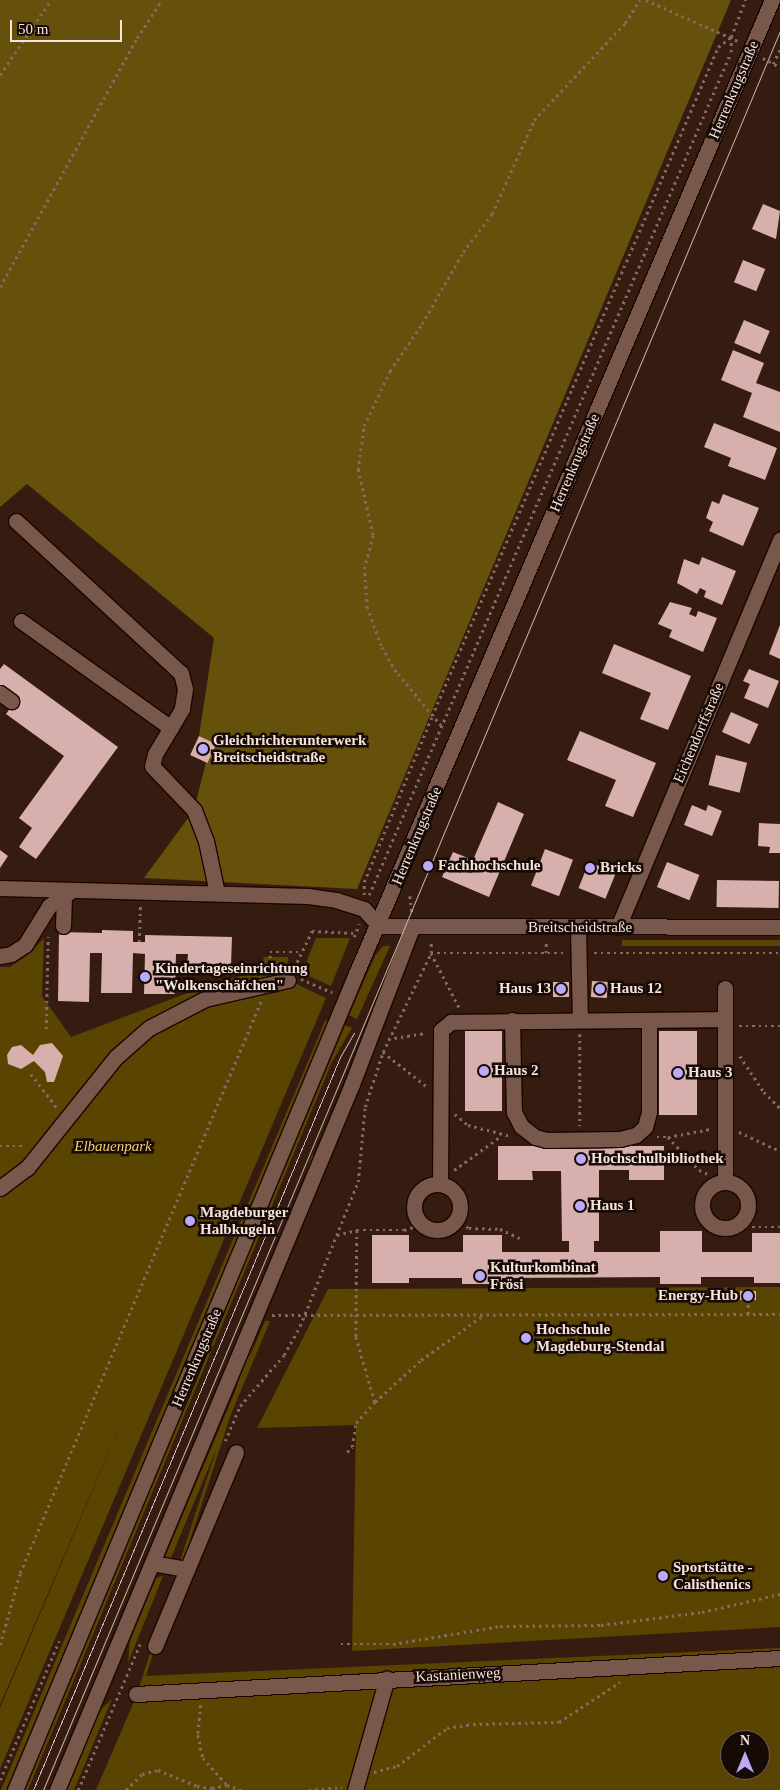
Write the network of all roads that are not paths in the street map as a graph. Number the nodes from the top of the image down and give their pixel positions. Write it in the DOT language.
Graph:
graph roads {
  1 [pos="772,0"];
  2 [pos="16,522"];
  3 [pos="780,539"];
  4 [pos="21,621"];
  5 [pos="171,728"];
  6 [pos="5,889"];
  7 [pos="68,892"];
  8 [pos="217,893"];
  9 [pos="414,923"];
  10 [pos="63,926"];
  11 [pos="379,926"];
  12 [pos="578,928"];
  13 [pos="618,928"];
  14 [pos="780,928"];
  15 [pos="0,956"];
  16 [pos="288,980"];
  17 [pos="725,988"];
  18 [pos="512,1020"];
  19 [pos="580,1020"];
  20 [pos="649,1020"];
  21 [pos="725,1027"];
  22 [pos="440,1181"];
  23 [pos="722,1181"];
  24 [pos="0,1188"];
  25 [pos="229,1449"];
  26 [pos="152,1564"];
  27 [pos="187,1569"];
  28 [pos="148,1643"];
  29 [pos="780,1658"];
  30 [pos="387,1678"];
  31 [pos="136,1694"];
  32 [pos="351,1789"];
  33 [pos="14,1790"];
  34 [pos="57,1790"];
  1 -- 11 [label="street, Herrenkrugstraße"];
  2 -- 5 [label="street"];
  3 -- 13 [label="street, Eichendorffstraße"];
  4 -- 5 [label="street"];
  5 -- 8 [label="street"];
  6 -- 7 [label="street"];
  7 -- 8 [label="street"];
  7 -- 10 [label="street"];
  7 -- 15 [label="street"];
  8 -- 11 [label="street"];
  9 -- 11 [label="street, Breitscheidstraße"];
  9 -- 12 [label="street, Breitscheidstraße"];
  9 -- 26 [label="street"];
  11 -- 33 [label="street, Herrenkrugstraße"];
  12 -- 13 [label="street, Breitscheidstraße"];
  12 -- 19 [label="street"];
  13 -- 14 [label="street, Breitscheidstraße"];
  16 -- 24 [label="street"];
  17 -- 21 [label="street"];
  18 -- 19 [label="street"];
  18 -- 20 [label="street"];
  18 -- 22 [label="street"];
  19 -- 20 [label="street"];
  20 -- 21 [label="street"];
  21 -- 23 [label="street"];
  22 -- 22 [label="street"];
  23 -- 23 [label="street"];
  25 -- 27 [label="street"];
  26 -- 27 [label="street"];
  26 -- 34 [label="street"];
  27 -- 28 [label="street"];
  29 -- 30 [label="street, Kastanienweg"];
  30 -- 31 [label="street, Kastanienweg"];
  30 -- 32 [label="street"];
}
